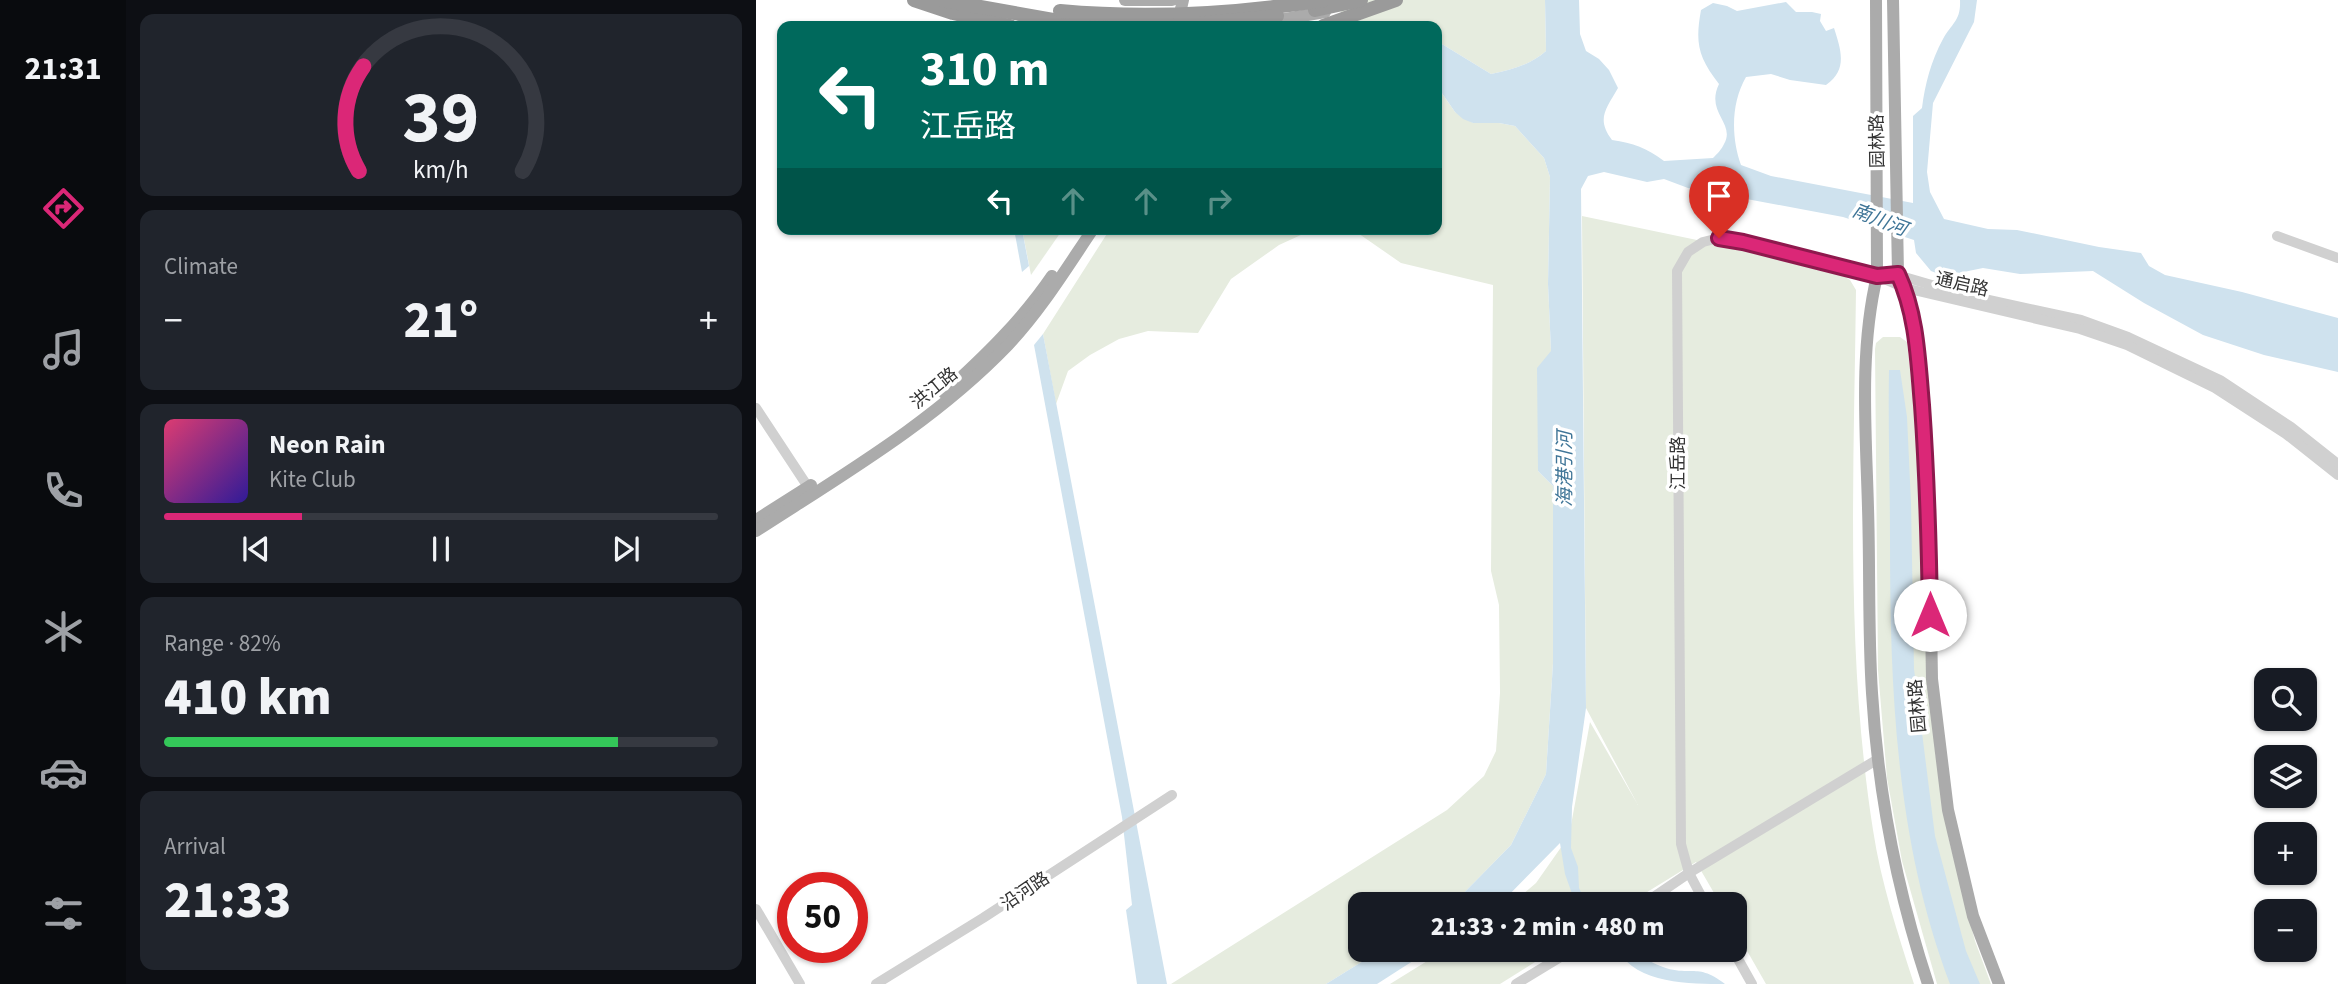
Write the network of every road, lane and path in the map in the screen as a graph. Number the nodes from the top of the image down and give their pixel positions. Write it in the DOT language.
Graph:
graph roads {
  1 [pos="914,0"];
  2 [pos="926,0"];
  3 [pos="942,0"];
  4 [pos="986,0"];
  5 [pos="1071,0"];
  6 [pos="1125,0"];
  7 [pos="1160,0"];
  8 [pos="1172,0"];
  9 [pos="1183,0"];
  10 [pos="1269,0"];
  11 [pos="1324,0"];
  12 [pos="1361,0"];
  13 [pos="1376,0"];
  14 [pos="1396,0"];
  15 [pos="1876,0"];
  16 [pos="1893,0"];
  17 [pos="988,21"];
  18 [pos="1028,21"];
  19 [pos="1070,21"];
  20 [pos="1077,21"];
  21 [pos="1156,21"];
  22 [pos="1177,21"];
  23 [pos="1245,21"];
  24 [pos="1261,21"];
  25 [pos="1271,21"];
  26 [pos="1337,21"];
  27 [pos="1080,235"];
  28 [pos="1089,235"];
  29 [pos="2277,236"];
  30 [pos="2338,258"];
  31 [pos="1898,274"];
  32 [pos="1877,276"];
  33 [pos="1905,288"];
  34 [pos="756,408"];
  35 [pos="2338,464"];
  36 [pos="2338,475"];
  37 [pos="810,491"];
  38 [pos="756,520"];
  39 [pos="756,531"];
  40 [pos="1878,759"];
  41 [pos="1172,795"];
  42 [pos="1689,873"];
  43 [pos="1661,892"];
  44 [pos="1699,892"];
  45 [pos="756,909"];
  46 [pos="1552,962"];
  47 [pos="1739,962"];
  48 [pos="800,984"];
  49 [pos="876,984"];
  50 [pos="1516,984"];
  51 [pos="1752,984"];
  52 [pos="1928,984"];
  53 [pos="1998,984"];
  1 -- 17 [label="highway"];
  2 -- 18 [label="main road"];
  3 -- 19 [label="highway"];
  4 -- 11 [label="highway, bridge"];
  5 -- 20 [label="highway"];
  6 -- 7 [label="main road"];
  7 -- 8 [label="main road"];
  7 -- 21 [label="main road"];
  9 -- 22 [label="main road"];
  10 -- 24 [label="highway, bridge"];
  12 -- 23 [label="highway, bridge"];
  13 -- 25 [label="main road, bridge"];
  14 -- 26 [label="highway"];
  15 -- 32 [label="main road, 园林路"];
  16 -- 31 [label="main road, 园林路"];
  27 -- 37 [label="main road, 洪江路"];
  28 -- 37 [label="main road, 洪江路"];
  29 -- 30 [label="street"];
  31 -- 32 [label="street, 通启路"];
  31 -- 33 [label="main road, 园林路"];
  31 -- 35 [label="street, 通启路"];
  32 -- 33 [label="street, 通启路"];
  32 -- 40 [label="main road, 园林路"];
  32 -- 42 [label="street, 江岳路"];
  33 -- 36 [label="street, 通启路"];
  33 -- 53 [label="main road, 园林路"];
  34 -- 37 [label="street"];
  37 -- 38 [label="main road, 洪江路"];
  37 -- 39 [label="main road, 洪江路"];
  40 -- 42 [label="street"];
  40 -- 52 [label="main road, 园林路"];
  41 -- 49 [label="street, 沿河路"];
  42 -- 43 [label="street"];
  42 -- 44 [label="street, 江岳路"];
  45 -- 48 [label="street"];
  46 -- 50 [label="street"];
  47 -- 51 [label="street"];
}
